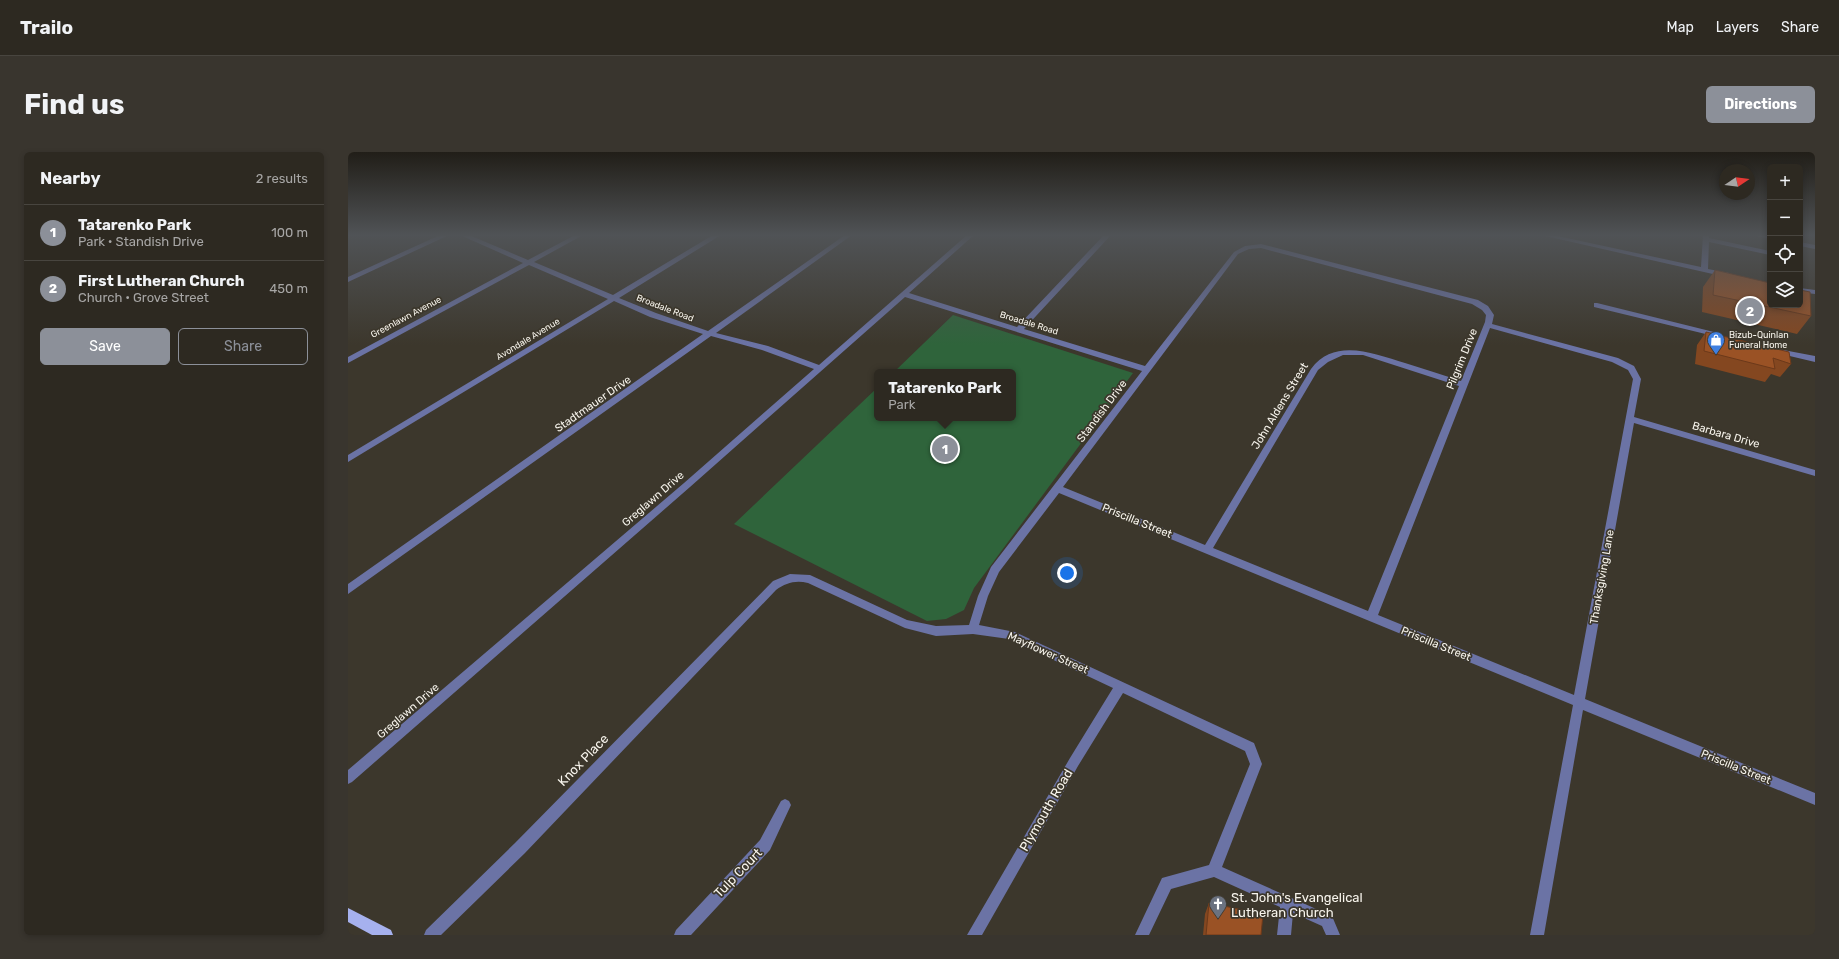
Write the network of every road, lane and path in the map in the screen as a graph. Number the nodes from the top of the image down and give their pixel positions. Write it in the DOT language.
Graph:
graph roads {
  1 [pos="366,272"];
  2 [pos="511,272"];
  3 [pos="552,272"];
  4 [pos="658,272"];
  5 [pos="798,272"];
  6 [pos="930,272"];
  7 [pos="1073,272"];
  8 [pos="1222,272"];
  9 [pos="1361,272"];
  10 [pos="1707,272"];
  11 [pos="1733,276"];
  12 [pos="348,280"];
  13 [pos="1803,290"];
  14 [pos="1815,292"];
  15 [pos="904,294"];
  16 [pos="614,298"];
  17 [pos="1597,305"];
  18 [pos="1488,325"];
  19 [pos="1018,330"];
  20 [pos="711,334"];
  21 [pos="1725,337"];
  22 [pos="1770,348"];
  23 [pos="1815,359"];
  24 [pos="348,360"];
  25 [pos="820,368"];
  26 [pos="1148,370"];
  27 [pos="1463,384"];
  28 [pos="1631,419"];
  29 [pos="348,459"];
  30 [pos="1815,474"];
  31 [pos="1058,489"];
  32 [pos="1207,550"];
  33 [pos="348,590"];
  34 [pos="755,604"];
  35 [pos="1371,618"];
  36 [pos="973,629"];
  37 [pos="1122,686"];
  38 [pos="1579,702"];
  39 [pos="348,778"];
  40 [pos="1815,799"];
  41 [pos="785,805"];
  42 [pos="1214,870"];
  43 [pos="1287,902"];
  44 [pos="348,915"];
  45 [pos="386,935"];
  46 [pos="431,935"];
  47 [pos="681,935"];
  48 [pos="974,935"];
  49 [pos="1142,935"];
  50 [pos="1284,935"];
  51 [pos="1333,935"];
  52 [pos="1537,935"];
  1 -- 12 [label="street"];
  2 -- 24 [label="street, Greenlawn Avenue"];
  3 -- 16 [label="street, Broadale Road"];
  4 -- 16 [label="street, Avondale Avenue"];
  5 -- 20 [label="street, Stadtmauer Drive"];
  6 -- 15 [label="street, Greglawn Drive"];
  7 -- 19 [label="street"];
  8 -- 26 [label="street, Standish Drive"];
  9 -- 18 [label="street, Pilgrim Drive"];
  10 -- 11 [label="street"];
  13 -- 14 [label="street"];
  15 -- 19 [label="street, Broadale Road"];
  15 -- 25 [label="street, Greglawn Drive"];
  16 -- 20 [label="street, Broadale Road"];
  16 -- 29 [label="street, Avondale Avenue"];
  17 -- 21 [label="street"];
  18 -- 27 [label="street, Pilgrim Drive"];
  18 -- 28 [label="street, Thanksgiving Lane"];
  19 -- 26 [label="street, Broadale Road"];
  20 -- 25 [label="street, Broadale Road"];
  20 -- 33 [label="street, Stadtmauer Drive"];
  22 -- 23 [label="street"];
  25 -- 39 [label="street, Greglawn Drive"];
  26 -- 31 [label="street, Standish Drive"];
  27 -- 32 [label="street, John Aldens Street"];
  27 -- 35 [label="street, Pilgrim Drive"];
  28 -- 30 [label="street, Barbara Drive"];
  28 -- 38 [label="street, Thanksgiving Lane"];
  31 -- 32 [label="street, Priscilla Street"];
  31 -- 36 [label="street, Standish Drive"];
  32 -- 35 [label="street, Priscilla Street"];
  34 -- 36 [label="street, Mayflower Street"];
  34 -- 46 [label="street, Knox Place"];
  35 -- 38 [label="street, Priscilla Street"];
  36 -- 37 [label="street, Mayflower Street"];
  37 -- 42 [label="street, Mayflower Street"];
  37 -- 48 [label="street, Plymouth Road"];
  38 -- 40 [label="street, Priscilla Street"];
  38 -- 52 [label="street, Thanksgiving Lane"];
  41 -- 47 [label="street, Tulp Court"];
  42 -- 43 [label="street"];
  42 -- 49 [label="street"];
  43 -- 50 [label="street"];
  43 -- 51 [label="street"];
  44 -- 45 [label="main road"];
}
